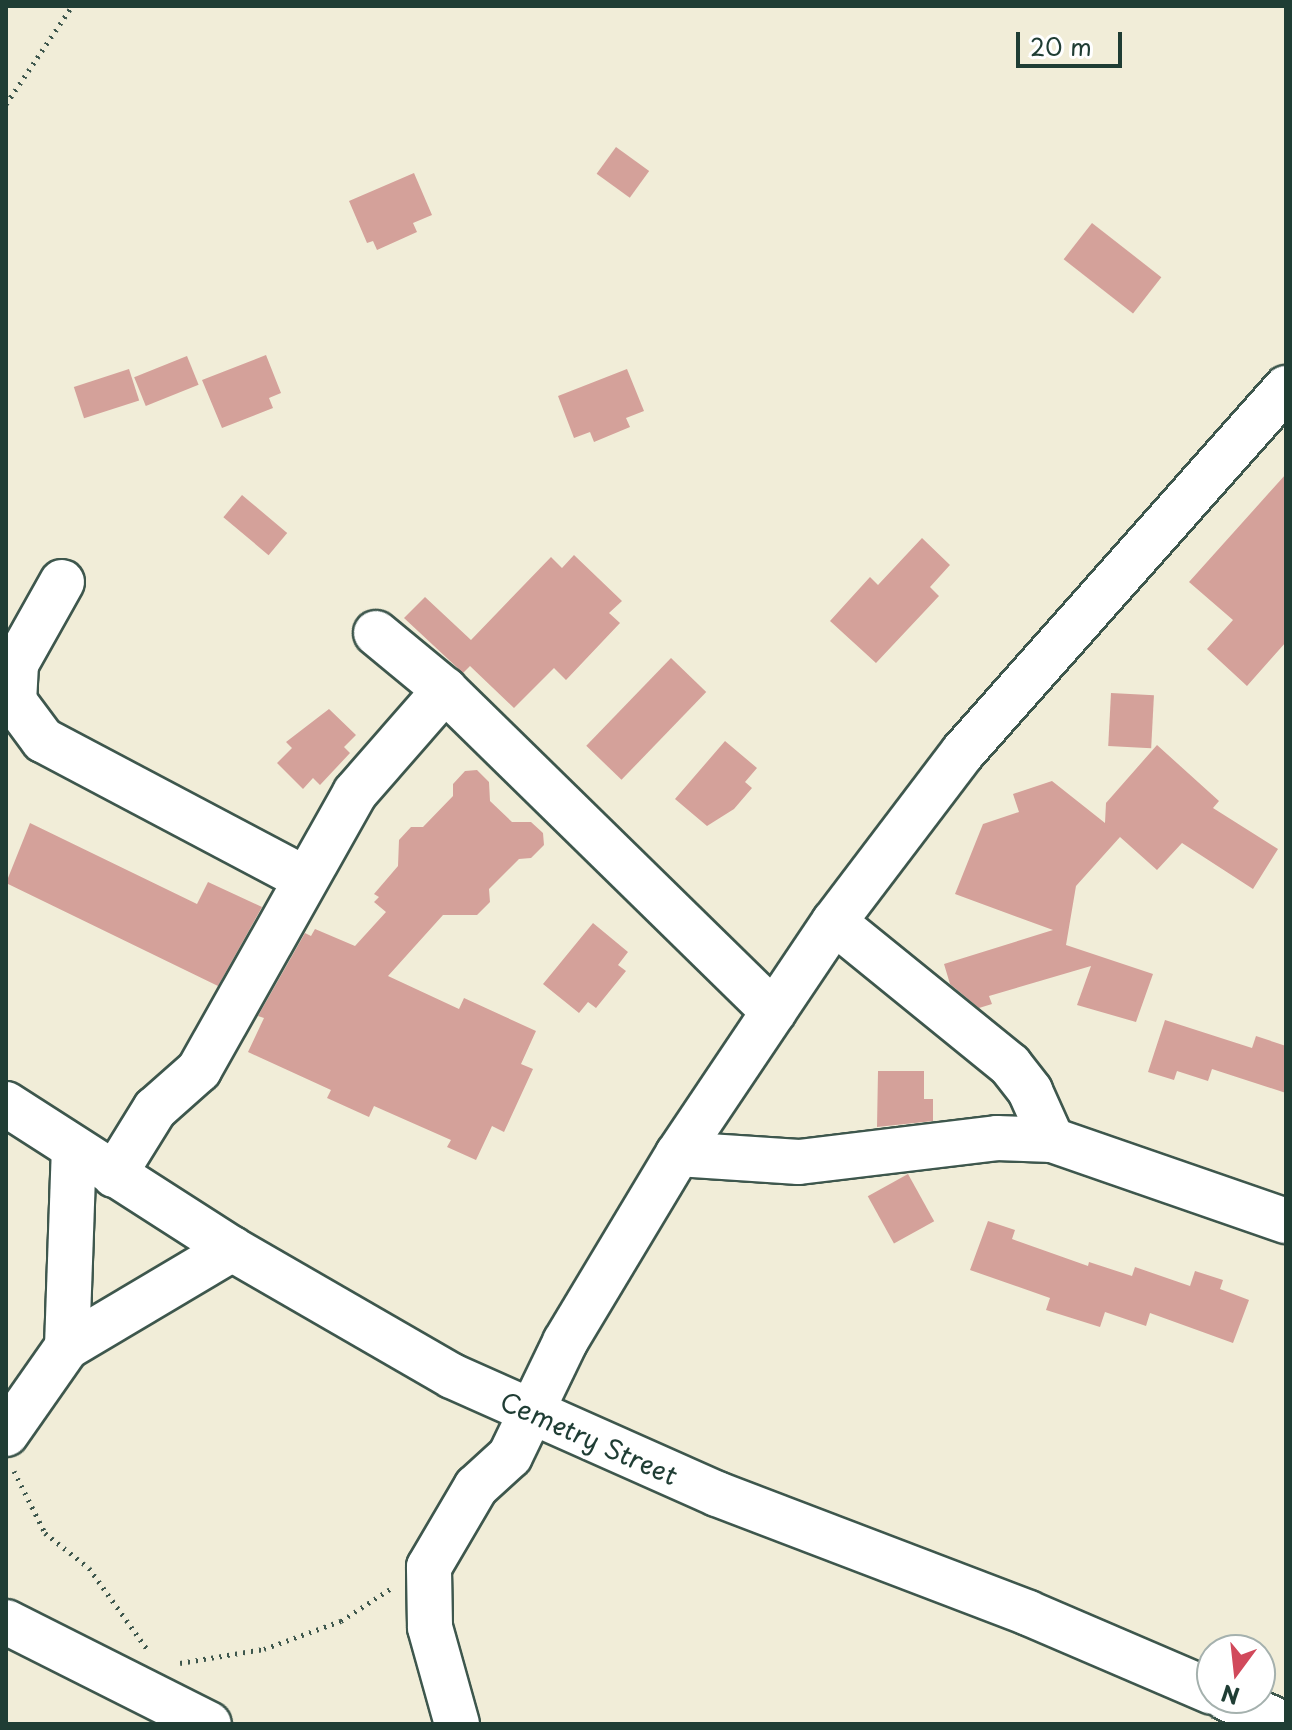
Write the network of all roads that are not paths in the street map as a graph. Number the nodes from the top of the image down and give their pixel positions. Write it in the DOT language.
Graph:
graph roads {
  1 [pos="1286,388"];
  2 [pos="62,582"];
  3 [pos="376,633"];
  4 [pos="445,690"];
  5 [pos="305,879"];
  6 [pos="834,922"];
  7 [pos="774,1012"];
  8 [pos="6,1104"];
  9 [pos="1052,1140"];
  10 [pos="74,1150"];
  11 [pos="678,1154"];
  12 [pos="114,1175"];
  13 [pos="1286,1221"];
  14 [pos="232,1249"];
  15 [pos="67,1347"];
  16 [pos="533,1415"];
  17 [pos="6,1434"];
  18 [pos="6,1622"];
  19 [pos="1196,1685"];
  20 [pos="1262,1714"];
  21 [pos="209,1724"];
  22 [pos="457,1724"];
  23 [pos="1284,1724"];
  1 -- 6 [label="street"];
  2 -- 5 [label="street"];
  3 -- 4 [label="street"];
  4 -- 5 [label="street"];
  4 -- 7 [label="street"];
  5 -- 12 [label="street"];
  6 -- 7 [label="street"];
  6 -- 9 [label="street"];
  7 -- 11 [label="street"];
  8 -- 10 [label="street, Cemetry Street"];
  9 -- 11 [label="street"];
  9 -- 13 [label="street"];
  10 -- 12 [label="street, Cemetry Street"];
  10 -- 15 [label="street"];
  11 -- 16 [label="street"];
  12 -- 14 [label="street, Cemetry Street"];
  14 -- 15 [label="street"];
  14 -- 16 [label="street, Cemetry Street"];
  15 -- 17 [label="street"];
  16 -- 19 [label="street, Cemetry Street"];
  16 -- 22 [label="street"];
  18 -- 21 [label="street"];
  20 -- 23 [label="street"];
}
